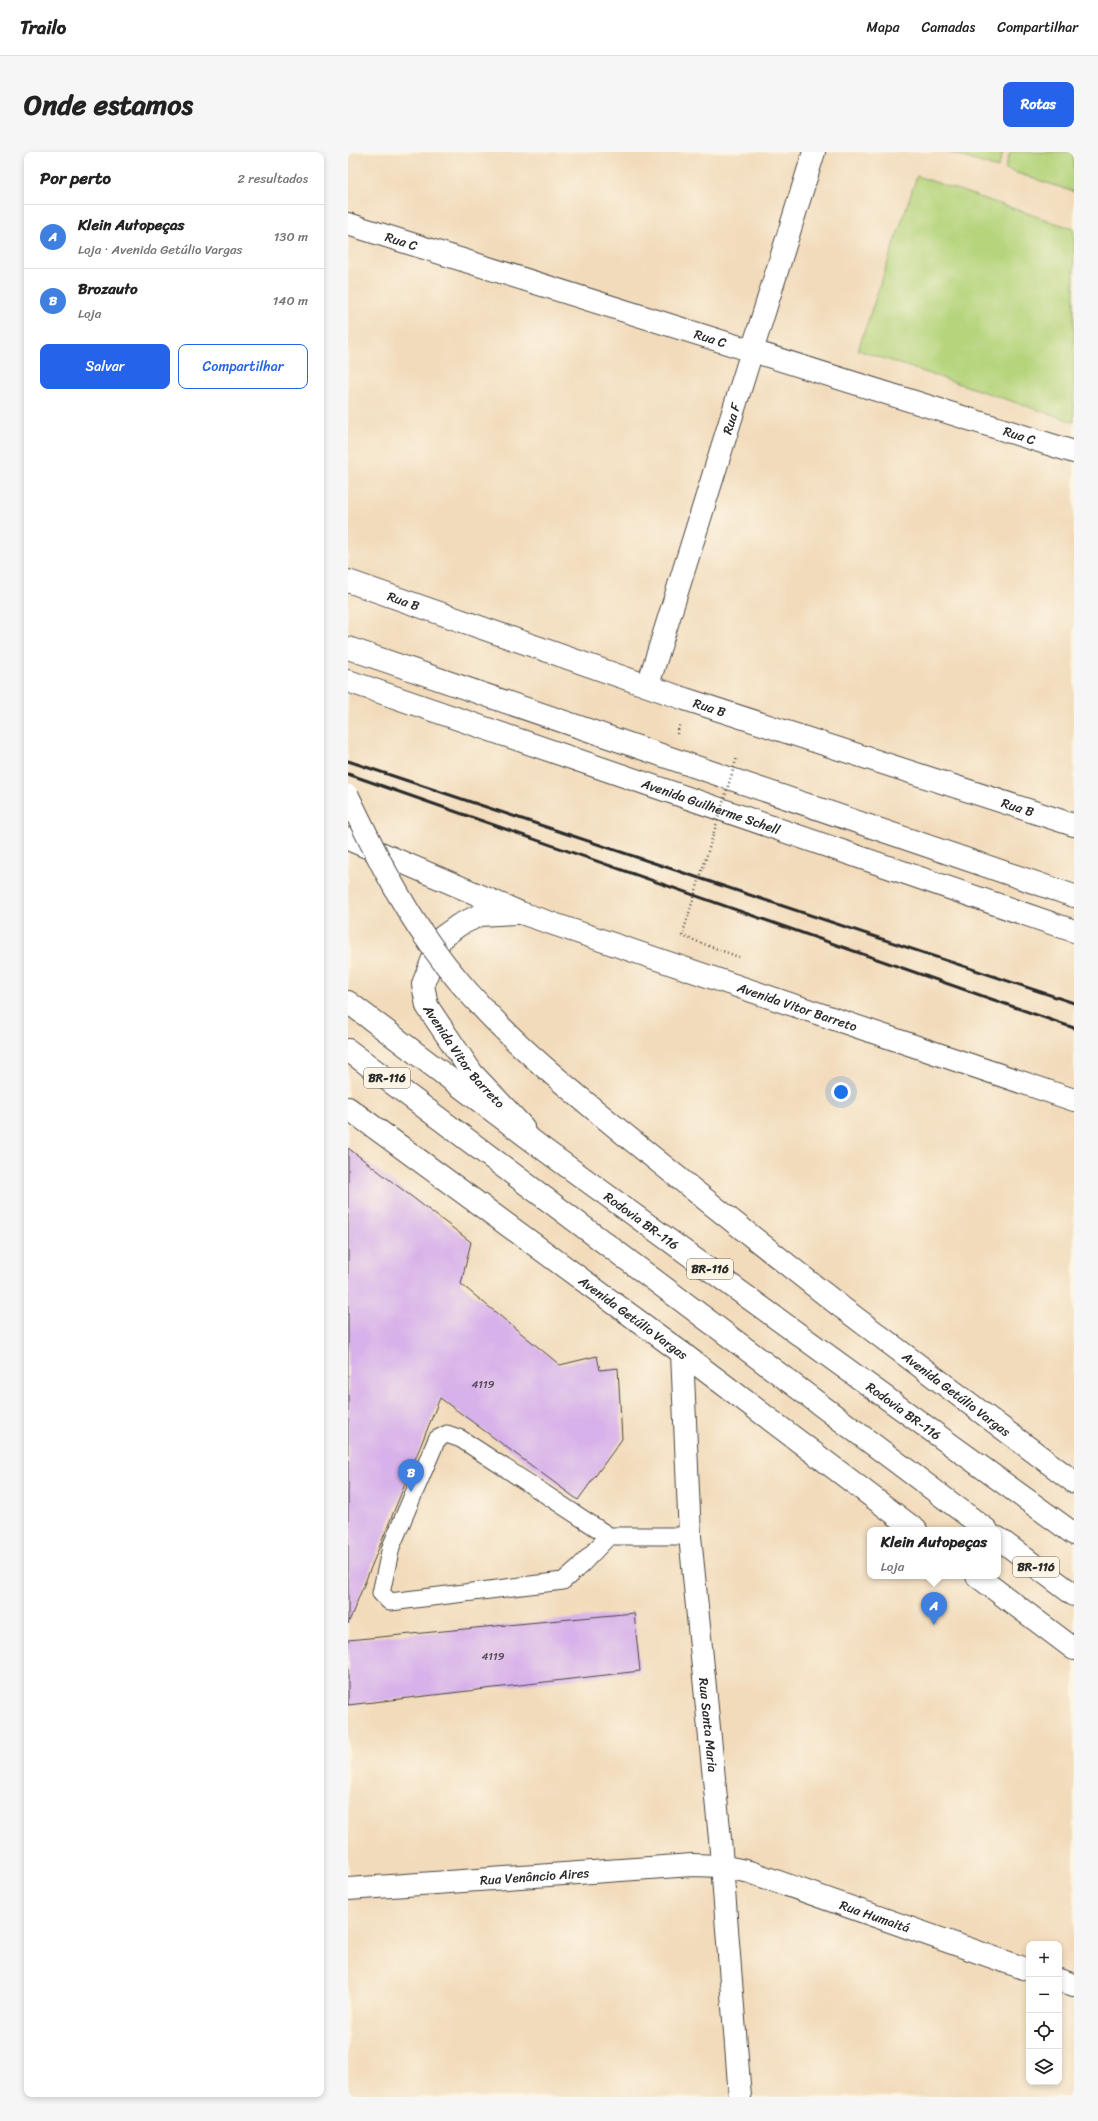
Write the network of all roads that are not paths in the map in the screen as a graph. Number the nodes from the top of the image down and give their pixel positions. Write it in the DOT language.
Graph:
graph roads {
  1 [pos="814,152"];
  2 [pos="348,224"];
  3 [pos="752,350"];
  4 [pos="1074,452"];
  5 [pos="348,581"];
  6 [pos="348,648"];
  7 [pos="348,681"];
  8 [pos="648,686"];
  9 [pos="348,796"];
  10 [pos="1074,825"];
  11 [pos="348,839"];
  12 [pos="1074,896"];
  13 [pos="521,913"];
  14 [pos="1074,931"];
  15 [pos="348,1002"];
  16 [pos="348,1050"];
  17 [pos="1074,1100"];
  18 [pos="348,1108"];
  19 [pos="546,1151"];
  20 [pos="682,1353"];
  21 [pos="1074,1482"];
  22 [pos="912,1527"];
  23 [pos="983,1527"];
  24 [pos="1074,1534"];
  25 [pos="609,1536"];
  26 [pos="690,1536"];
  27 [pos="1001,1540"];
  28 [pos="981,1579"];
  29 [pos="1074,1595"];
  30 [pos="1074,1649"];
  31 [pos="721,1866"];
  32 [pos="348,1890"];
  33 [pos="1026,1969"];
  34 [pos="1062,1981"];
  35 [pos="1074,1986"];
  36 [pos="740,2097"];
  1 -- 3 [label="main road, Rua F"];
  2 -- 3 [label="main road, Rua C"];
  3 -- 4 [label="main road, Rua C"];
  3 -- 8 [label="main road, Rua F"];
  5 -- 8 [label="main road, Rua B"];
  6 -- 12 [label="main road"];
  7 -- 14 [label="main road, Avenida Guilherme Schell"];
  8 -- 10 [label="main road, Rua B"];
  9 -- 21 [label="main road, Avenida Getúlio Vargas, bridge"];
  11 -- 13 [label="main road, Avenida Vitor Barreto"];
  13 -- 17 [label="main road, Avenida Vitor Barreto"];
  13 -- 19 [label="main road, Avenida Vitor Barreto"];
  15 -- 19 [label="main road, Rodovia BR-116 / BR-116"];
  16 -- 23 [label="main road, BR-116"];
  18 -- 20 [label="main road, Avenida Getúlio Vargas"];
  19 -- 24 [label="main road, Rodovia BR-116 / BR-116"];
  20 -- 22 [label="main road, Avenida Getúlio Vargas"];
  20 -- 26 [label="main road, Rua Santa Maria"];
  25 -- 25 [label="lane"];
  25 -- 26 [label="lane"];
  26 -- 31 [label="main road, Rua Santa Maria"];
  27 -- 29 [label="main road, BR-116"];
  28 -- 30 [label="main road"];
  31 -- 32 [label="main road, Rua Venâncio Aires"];
  31 -- 33 [label="main road, Rua Humaitá"];
  31 -- 36 [label="main road, Rua Santa Maria"];
  34 -- 35 [label="main road"];
}
